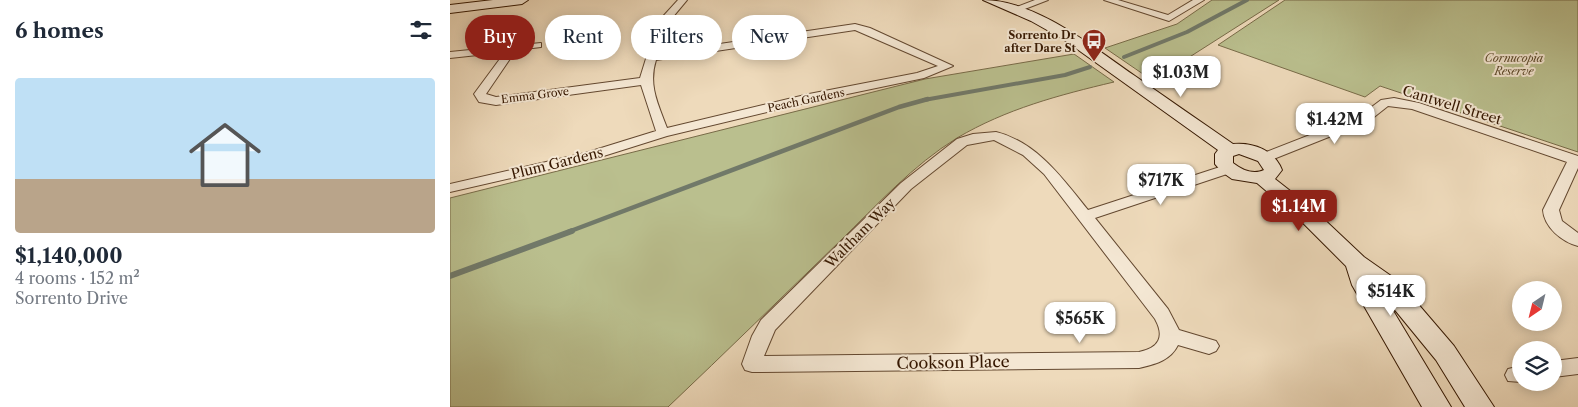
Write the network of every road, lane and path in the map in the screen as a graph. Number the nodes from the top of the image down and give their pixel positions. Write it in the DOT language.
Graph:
graph roads {
  1 [pos="522,0"];
  2 [pos="683,0"];
  3 [pos="990,0"];
  4 [pos="1044,0"];
  5 [pos="1108,0"];
  6 [pos="1200,0"];
  7 [pos="450,9"];
  8 [pos="1014,10"];
  9 [pos="669,15"];
  10 [pos="722,47"];
  11 [pos="465,53"];
  12 [pos="450,55"];
  13 [pos="505,60"];
  14 [pos="650,60"];
  15 [pos="645,81"];
  16 [pos="663,133"];
  17 [pos="1230,150"];
  18 [pos="1577,160"];
  19 [pos="1264,168"];
  20 [pos="1228,169"];
  21 [pos="450,188"];
  22 [pos="1085,216"];
  23 [pos="1578,241"];
  24 [pos="1356,263"];
  25 [pos="1171,336"];
  26 [pos="1209,346"];
  27 [pos="752,364"];
  28 [pos="1578,366"];
  29 [pos="1562,368"];
  30 [pos="1437,407"];
  31 [pos="1480,407"];
  1 -- 7 [label="street"];
  2 -- 9 [label="street"];
  3 -- 8 [label="street"];
  4 -- 8 [label="street"];
  5 -- 6 [label="street"];
  8 -- 17 [label="street"];
  10 -- 16 [label="street, Peach Gardens"];
  11 -- 12 [label="street"];
  13 -- 15 [label="street, Emma Grove"];
  14 -- 15 [label="street"];
  15 -- 16 [label="street"];
  16 -- 21 [label="street, Plum Gardens"];
  17 -- 19 [label="street"];
  17 -- 20 [label="street"];
  18 -- 19 [label="street, Cantwell Street"];
  18 -- 23 [label="street"];
  19 -- 20 [label="street"];
  19 -- 24 [label="street"];
  20 -- 22 [label="street"];
  22 -- 25 [label="street"];
  22 -- 27 [label="street, Waltham Way"];
  24 -- 30 [label="street"];
  24 -- 31 [label="street"];
  25 -- 26 [label="street"];
  25 -- 27 [label="street, Cookson Place"];
  28 -- 29 [label="street"];
}
